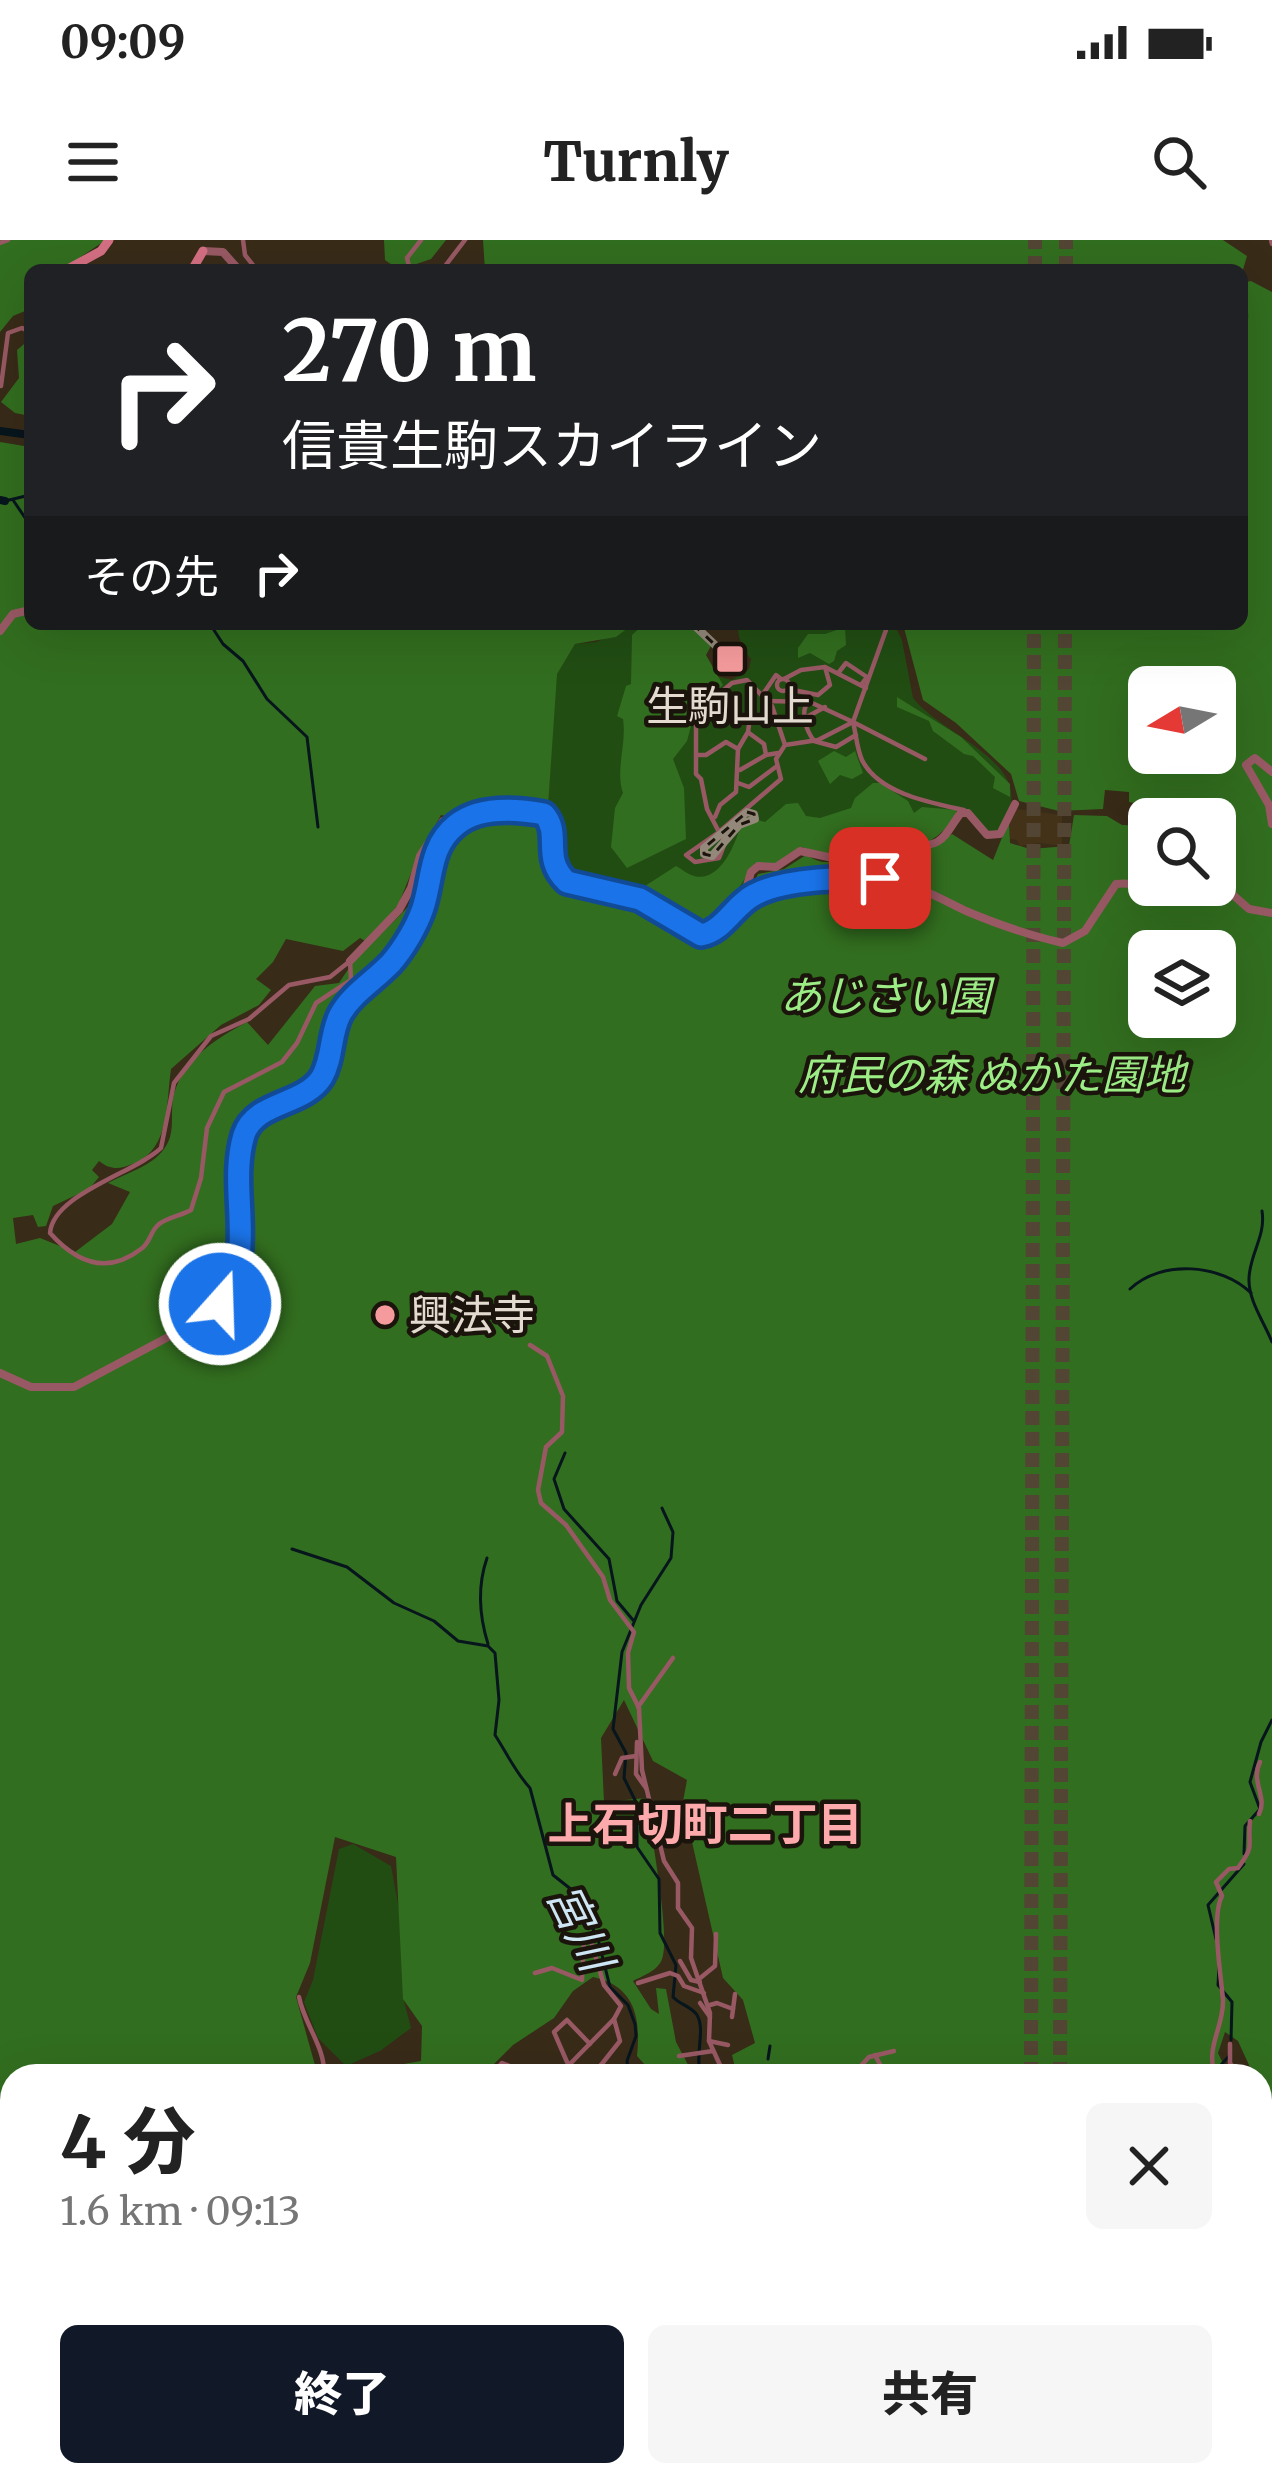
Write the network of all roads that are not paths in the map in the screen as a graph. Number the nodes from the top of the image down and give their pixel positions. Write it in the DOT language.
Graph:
graph roads {
  1 [pos="109,240"];
  2 [pos="465,240"];
  3 [pos="206,247"];
  4 [pos="77,264"];
  5 [pos="235,264"];
  6 [pos="447,264"];
  7 [pos="24,330"];
  8 [pos="1,386"];
  9 [pos="24,612"];
  10 [pos="886,630"];
  11 [pos="0,631"];
  12 [pos="824,667"];
  13 [pos="839,673"];
  14 [pos="782,679"];
  15 [pos="754,687"];
  16 [pos="863,687"];
  17 [pos="765,698"];
  18 [pos="808,701"];
  19 [pos="825,707"];
  20 [pos="805,718"];
  21 [pos="853,722"];
  22 [pos="748,732"];
  23 [pos="856,735"];
  24 [pos="814,741"];
  25 [pos="785,745"];
  26 [pos="738,749"];
  27 [pos="778,753"];
  28 [pos="696,755"];
  29 [pos="766,755"];
  30 [pos="925,759"];
  31 [pos="754,764"];
  32 [pos="777,766"];
  33 [pos="739,770"];
  34 [pos="1272,772"];
  35 [pos="757,782"];
  36 [pos="737,783"];
  37 [pos="734,794"];
  38 [pos="704,795"];
  39 [pos="1015,803"];
  40 [pos="720,805"];
  41 [pos="744,811"];
  42 [pos="968,813"];
  43 [pos="713,820"];
  44 [pos="460,822"];
  45 [pos="1272,824"];
  46 [pos="719,832"];
  47 [pos="1128,884"];
  48 [pos="603,891"];
  49 [pos="1236,898"];
  50 [pos="1272,913"];
  51 [pos="350,961"];
  52 [pos="530,1345"];
  53 [pos="0,1373"];
  54 [pos="673,1658"];
  55 [pos="638,1707"];
  56 [pos="637,1742"];
  57 [pos="636,1756"];
  58 [pos="1260,1762"];
  59 [pos="615,1774"];
  60 [pos="649,1792"];
  61 [pos="1258,1814"];
  62 [pos="1250,1822"];
  63 [pos="716,1934"];
  64 [pos="680,1961"];
  65 [pos="535,1972"];
  66 [pos="700,1981"];
  67 [pos="638,1983"];
  68 [pos="704,1993"];
  69 [pos="735,1994"];
  70 [pos="299,1997"];
  71 [pos="704,2004"];
  72 [pos="614,2019"];
  73 [pos="709,2042"];
  74 [pos="590,2044"];
  75 [pos="1230,2044"];
  76 [pos="728,2045"];
  77 [pos="713,2051"];
  78 [pos="894,2051"];
  79 [pos="875,2055"];
  80 [pos="679,2056"];
  81 [pos="324,2064"];
  82 [pos="569,2064"];
  83 [pos="570,2064"];
  84 [pos="602,2064"];
  85 [pos="720,2064"];
  86 [pos="864,2064"];
  87 [pos="880,2064"];
  88 [pos="1212,2064"];
  89 [pos="1231,2064"];
  1 -- 4 [label="main road"];
  2 -- 6 [label="street"];
  3 -- 5 [label="street"];
  7 -- 8 [label="street"];
  9 -- 11 [label="street"];
  10 -- 16 [label="street"];
  12 -- 13 [label="street"];
  12 -- 14 [label="street"];
  12 -- 14 [label="street"];
  13 -- 16 [label="street"];
  13 -- 16 [label="street"];
  14 -- 17 [label="street"];
  15 -- 17 [label="street"];
  15 -- 22 [label="street"];
  15 -- 28 [label="street"];
  16 -- 21 [label="street"];
  17 -- 18 [label="street"];
  17 -- 25 [label="street"];
  18 -- 19 [label="street"];
  18 -- 20 [label="street"];
  19 -- 20 [label="street"];
  19 -- 21 [label="street"];
  20 -- 24 [label="street"];
  21 -- 23 [label="street"];
  21 -- 24 [label="street"];
  21 -- 30 [label="street"];
  22 -- 26 [label="street"];
  22 -- 29 [label="street"];
  23 -- 24 [label="street"];
  23 -- 42 [label="street"];
  24 -- 25 [label="street"];
  25 -- 27 [label="street"];
  26 -- 28 [label="street"];
  26 -- 31 [label="street"];
  26 -- 33 [label="street"];
  27 -- 29 [label="street"];
  27 -- 32 [label="street"];
  28 -- 38 [label="street"];
  29 -- 31 [label="street"];
  31 -- 33 [label="street"];
  31 -- 35 [label="street"];
  32 -- 35 [label="street"];
  32 -- 41 [label="street"];
  33 -- 36 [label="street"];
  34 -- 45 [label="street"];
  35 -- 36 [label="street"];
  36 -- 37 [label="street"];
  37 -- 40 [label="street"];
  37 -- 41 [label="street"];
  38 -- 40 [label="street"];
  38 -- 43 [label="street"];
  39 -- 42 [label="street"];
  40 -- 43 [label="street"];
  41 -- 46 [label="street"];
  42 -- 48 [label="street"];
  43 -- 46 [label="street"];
  44 -- 48 [label="street"];
  44 -- 51 [label="street"];
  44 -- 53 [label="street"];
  46 -- 46 [label="street"];
  47 -- 48 [label="street"];
  49 -- 50 [label="street"];
  51 -- 51 [label="street"];
  52 -- 55 [label="street"];
  54 -- 55 [label="street"];
  55 -- 60 [label="street"];
  56 -- 57 [label="street"];
  57 -- 59 [label="street"];
  57 -- 60 [label="street"];
  58 -- 61 [label="street"];
  60 -- 66 [label="street"];
  62 -- 88 [label="street"];
  63 -- 66 [label="street"];
  64 -- 66 [label="street"];
  65 -- 72 [label="street"];
  66 -- 68 [label="street"];
  67 -- 68 [label="street"];
  68 -- 71 [label="street"];
  69 -- 71 [label="street"];
  70 -- 81 [label="street"];
  71 -- 73 [label="street"];
  72 -- 74 [label="street"];
  72 -- 84 [label="street"];
  73 -- 76 [label="street"];
  73 -- 77 [label="street"];
  74 -- 82 [label="street"];
  74 -- 83 [label="street"];
  75 -- 89 [label="street"];
  77 -- 80 [label="street"];
  77 -- 85 [label="street"];
  78 -- 79 [label="street"];
  79 -- 86 [label="street"];
  79 -- 87 [label="street"];
}
